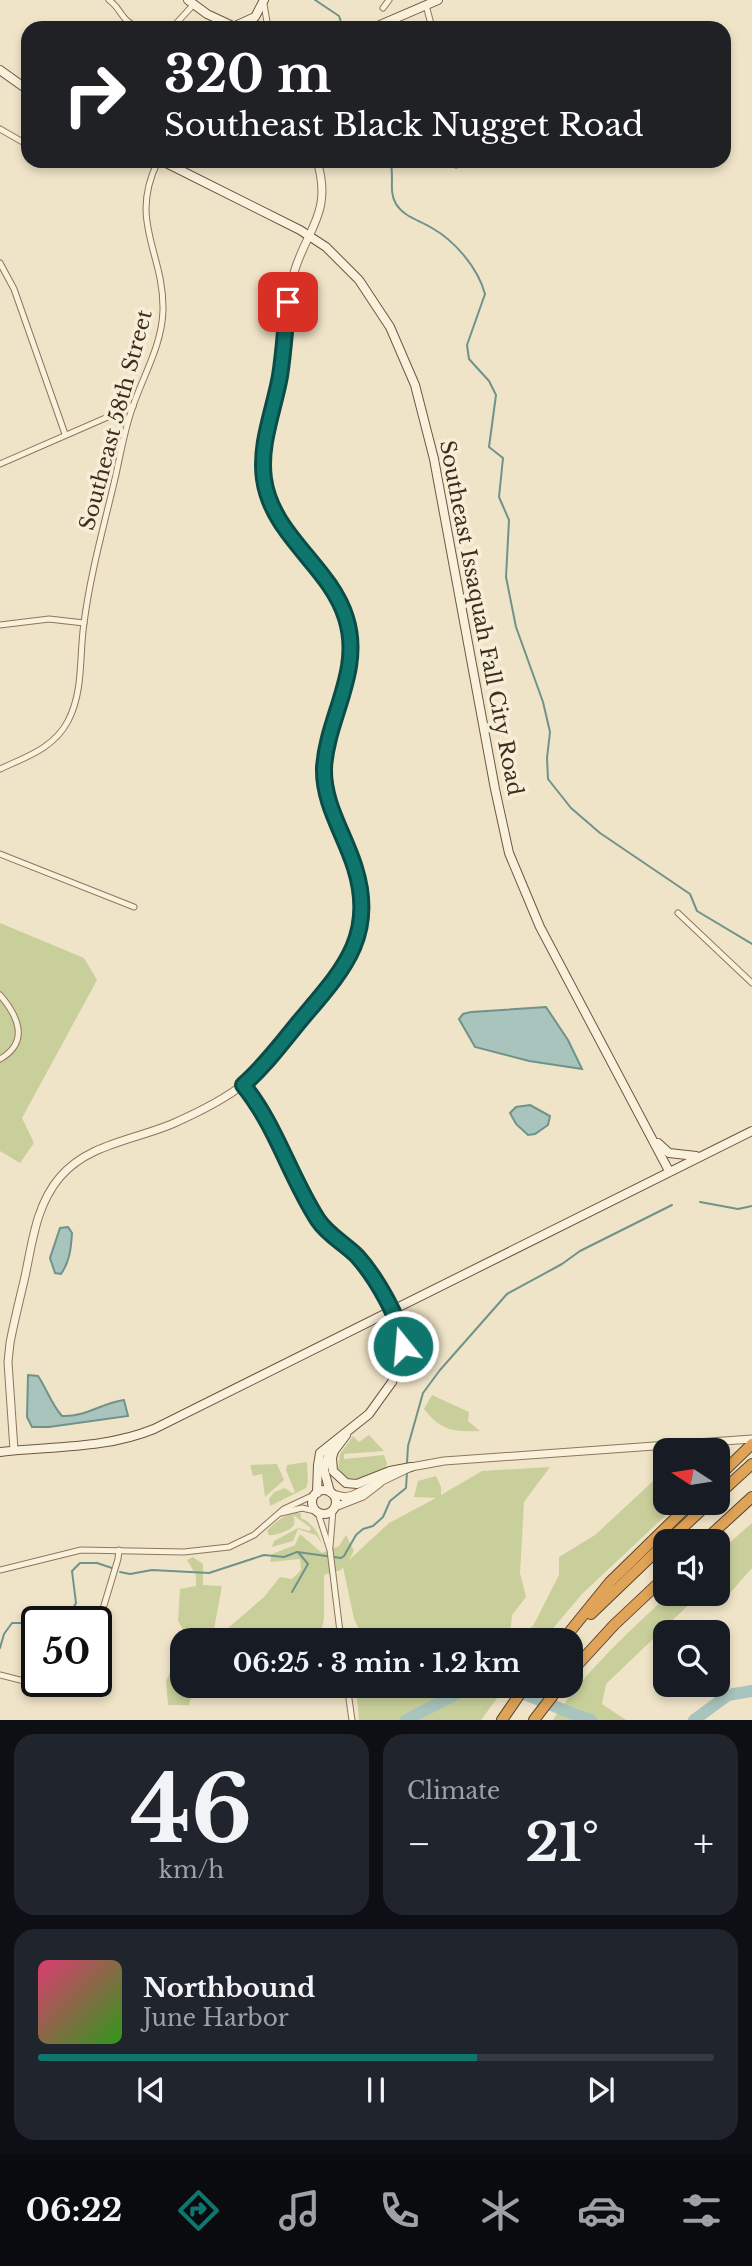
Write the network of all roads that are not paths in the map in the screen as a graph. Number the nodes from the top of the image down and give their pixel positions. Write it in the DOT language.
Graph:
graph roads {
  1 [pos="109,0"];
  2 [pos="264,0"];
  3 [pos="389,0"];
  4 [pos="438,0"];
  5 [pos="191,2"];
  6 [pos="426,5"];
  7 [pos="383,8"];
  8 [pos="126,21"];
  9 [pos="177,21"];
  10 [pos="224,21"];
  11 [pos="247,21"];
  12 [pos="267,21"];
  13 [pos="389,21"];
  14 [pos="430,21"];
  15 [pos="0,70"];
  16 [pos="21,85"];
  17 [pos="0,129"];
  18 [pos="21,141"];
  19 [pos="157,168"];
  20 [pos="174,168"];
  21 [pos="318,168"];
  22 [pos="310,236"];
  23 [pos="0,263"];
  24 [pos="133,406"];
  25 [pos="65,434"];
  26 [pos="0,464"];
  27 [pos="83,623"];
  28 [pos="0,625"];
  29 [pos="0,769"];
  30 [pos="0,854"];
  31 [pos="134,907"];
  32 [pos="678,913"];
  33 [pos="752,983"];
  34 [pos="0,995"];
  35 [pos="0,1059"];
  36 [pos="243,1085"];
  37 [pos="647,1130"];
  38 [pos="752,1131"];
  39 [pos="699,1156"];
  40 [pos="669,1171"];
  41 [pos="392,1311"];
  42 [pos="350,1430"];
  43 [pos="752,1441"];
  44 [pos="332,1442"];
  45 [pos="14,1450"];
  46 [pos="0,1452"];
  47 [pos="730,1465"];
  48 [pos="414,1466"];
  49 [pos="750,1466"];
  50 [pos="397,1471"];
  51 [pos="387,1477"];
  52 [pos="730,1484"];
  53 [pos="331,1493"];
  54 [pos="316,1494"];
  55 [pos="750,1499"];
  56 [pos="334,1508"];
  57 [pos="316,1512"];
  58 [pos="278,1514"];
  59 [pos="678,1516"];
  60 [pos="695,1516"];
  61 [pos="681,1529"];
  62 [pos="717,1529"];
  63 [pos="329,1536"];
  64 [pos="119,1550"];
  65 [pos="653,1555"];
  66 [pos="0,1570"];
  67 [pos="653,1588"];
  68 [pos="104,1606"];
  69 [pos="340,1628"];
  70 [pos="574,1628"];
  71 [pos="577,1628"];
  72 [pos="583,1659"];
  73 [pos="0,1675"];
  74 [pos="21,1680"];
  75 [pos="349,1698"];
  76 [pos="517,1698"];
  77 [pos="551,1698"];
  78 [pos="505,1715"];
  79 [pos="352,1720"];
  80 [pos="534,1720"];
  1 -- 8 [label="street"];
  2 -- 11 [label="main road"];
  2 -- 12 [label="street"];
  3 -- 7 [label="street"];
  4 -- 6 [label="main road"];
  5 -- 9 [label="street"];
  5 -- 10 [label="main road"];
  6 -- 13 [label="main road"];
  6 -- 14 [label="street"];
  15 -- 16 [label="main road"];
  17 -- 18 [label="street"];
  19 -- 24 [label="street, Southeast 58th Street"];
  20 -- 22 [label="main road, Southeast Issaquah Fall City Road"];
  21 -- 22 [label="street"];
  22 -- 36 [label="street"];
  22 -- 37 [label="main road, Southeast Issaquah Fall City Road"];
  23 -- 25 [label="street"];
  24 -- 25 [label="street"];
  24 -- 27 [label="street, Southeast 58th Street"];
  25 -- 26 [label="street"];
  27 -- 28 [label="street"];
  27 -- 29 [label="street, Southeast 58th Street"];
  30 -- 31 [label="street"];
  32 -- 33 [label="street"];
  34 -- 35 [label="street"];
  36 -- 41 [label="street"];
  36 -- 45 [label="street"];
  37 -- 39 [label="main road"];
  37 -- 40 [label="main road, Southeast Issaquah Fall City Road"];
  38 -- 39 [label="main road"];
  39 -- 40 [label="main road"];
  40 -- 41 [label="main road"];
  41 -- 42 [label="main road"];
  41 -- 45 [label="main road"];
  42 -- 44 [label="main road"];
  42 -- 50 [label="main road"];
  43 -- 47 [label="highway"];
  43 -- 48 [label="street"];
  44 -- 53 [label="main road"];
  44 -- 54 [label="main road"];
  45 -- 46 [label="main road"];
  48 -- 50 [label="main road"];
  49 -- 52 [label="highway"];
  50 -- 51 [label="street"];
  51 -- 53 [label="street"];
  51 -- 56 [label="street"];
  53 -- 54 [label="main road"];
  53 -- 56 [label="main road"];
  54 -- 57 [label="main road"];
  54 -- 58 [label="street"];
  55 -- 62 [label="highway"];
  56 -- 57 [label="main road"];
  56 -- 63 [label="street"];
  57 -- 58 [label="street"];
  57 -- 63 [label="street"];
  58 -- 64 [label="street"];
  59 -- 70 [label="highway"];
  60 -- 61 [label="highway"];
  63 -- 69 [label="street"];
  64 -- 66 [label="street"];
  64 -- 68 [label="street"];
  65 -- 71 [label="highway"];
  67 -- 72 [label="highway"];
  73 -- 74 [label="street"];
  75 -- 79 [label="street"];
  76 -- 78 [label="highway"];
  77 -- 80 [label="highway"];
}
